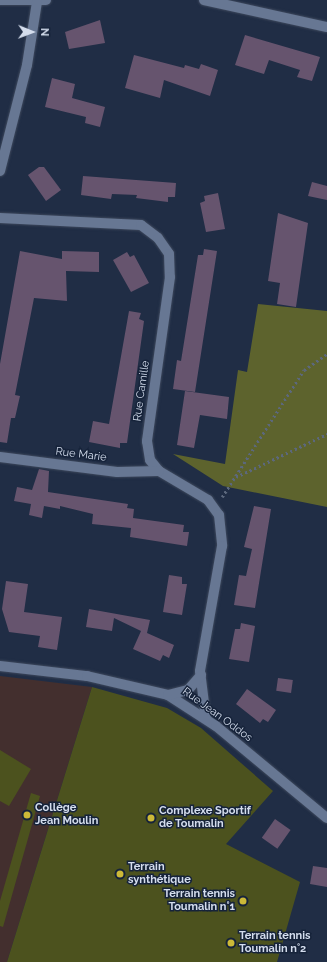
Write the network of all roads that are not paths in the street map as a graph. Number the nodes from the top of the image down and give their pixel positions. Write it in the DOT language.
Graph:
graph roads {
  1 [pos="0,0"];
  2 [pos="204,0"];
  3 [pos="41,1"];
  4 [pos="222,1"];
  5 [pos="327,27"];
  6 [pos="0,170"];
  7 [pos="0,218"];
  8 [pos="0,457"];
  9 [pos="159,471"];
  10 [pos="0,666"];
  11 [pos="201,676"];
  12 [pos="168,695"];
  13 [pos="206,719"];
  14 [pos="327,818"];
  1 -- 3 [label="street"];
  2 -- 4 [label="street"];
  3 -- 6 [label="street"];
  4 -- 5 [label="street"];
  7 -- 9 [label="street, Rue Camille"];
  8 -- 9 [label="street, Rue Marie"];
  9 -- 11 [label="street, Rue Camille"];
  10 -- 12 [label="street, Rue Jean Oddos"];
  11 -- 12 [label="street"];
  11 -- 13 [label="street"];
  12 -- 13 [label="street, Rue Jean Oddos"];
  13 -- 14 [label="street, Rue Jean Oddos"];
}
